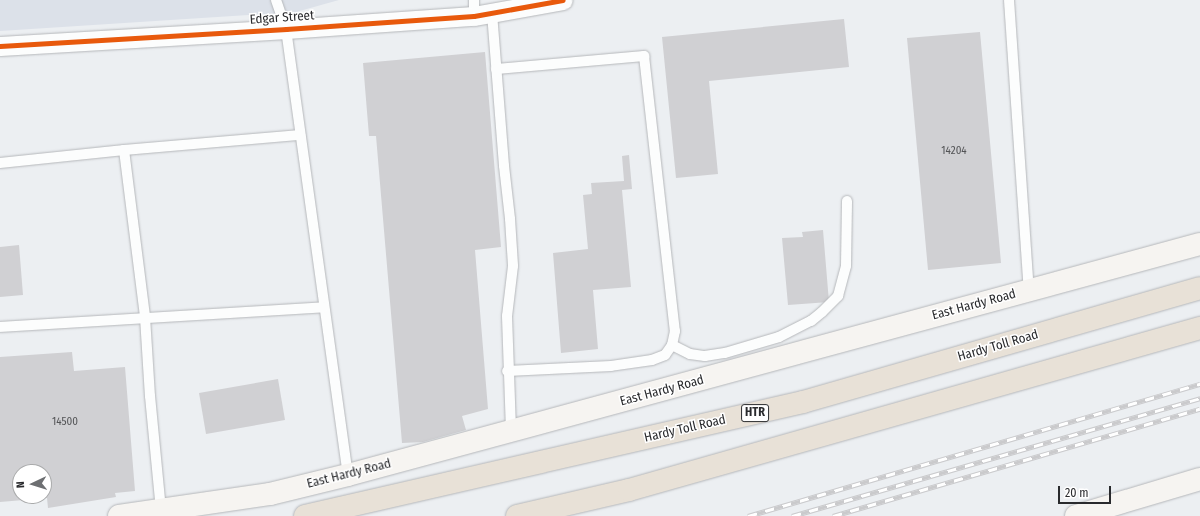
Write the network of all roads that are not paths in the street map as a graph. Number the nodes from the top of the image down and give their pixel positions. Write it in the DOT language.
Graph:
graph roads {
  1 [pos="276,0"];
  2 [pos="563,0"];
  3 [pos="1009,0"];
  4 [pos="480,10"];
  5 [pos="286,29"];
  6 [pos="0,46"];
  7 [pos="496,68"];
  8 [pos="300,135"];
  9 [pos="124,150"];
  10 [pos="0,163"];
  11 [pos="847,201"];
  12 [pos="1200,244"];
  13 [pos="1200,288"];
  14 [pos="1029,290"];
  15 [pos="324,307"];
  16 [pos="145,317"];
  17 [pos="0,327"];
  18 [pos="1200,328"];
  19 [pos="672,345"];
  20 [pos="508,371"];
  21 [pos="511,432"];
  22 [pos="348,475"];
  23 [pos="1200,479"];
  24 [pos="161,510"];
  25 [pos="1104,512"];
  26 [pos="119,516"];
  27 [pos="305,516"];
  28 [pos="517,516"];
  29 [pos="1076,516"];
  1 -- 5 [label="lane"];
  2 -- 4 [label="street, Edgar Street"];
  3 -- 14 [label="lane"];
  4 -- 5 [label="street, Edgar Street"];
  4 -- 7 [label="lane"];
  5 -- 6 [label="street, Edgar Street"];
  5 -- 8 [label="lane"];
  7 -- 19 [label="lane"];
  7 -- 20 [label="lane"];
  8 -- 9 [label="lane"];
  8 -- 15 [label="lane"];
  9 -- 10 [label="lane"];
  9 -- 16 [label="lane"];
  11 -- 19 [label="lane"];
  12 -- 14 [label="main road, East Hardy Road"];
  13 -- 27 [label="highway, Hardy Toll Road / HTR"];
  14 -- 21 [label="main road, East Hardy Road"];
  15 -- 16 [label="lane"];
  15 -- 22 [label="lane"];
  16 -- 17 [label="lane"];
  16 -- 24 [label="lane"];
  18 -- 28 [label="highway"];
  19 -- 20 [label="lane"];
  20 -- 21 [label="lane"];
  21 -- 22 [label="main road, East Hardy Road"];
  22 -- 24 [label="main road, East Hardy Road"];
  23 -- 25 [label="main road"];
  24 -- 26 [label="main road, East Hardy Road"];
  25 -- 29 [label="main road"];
}
